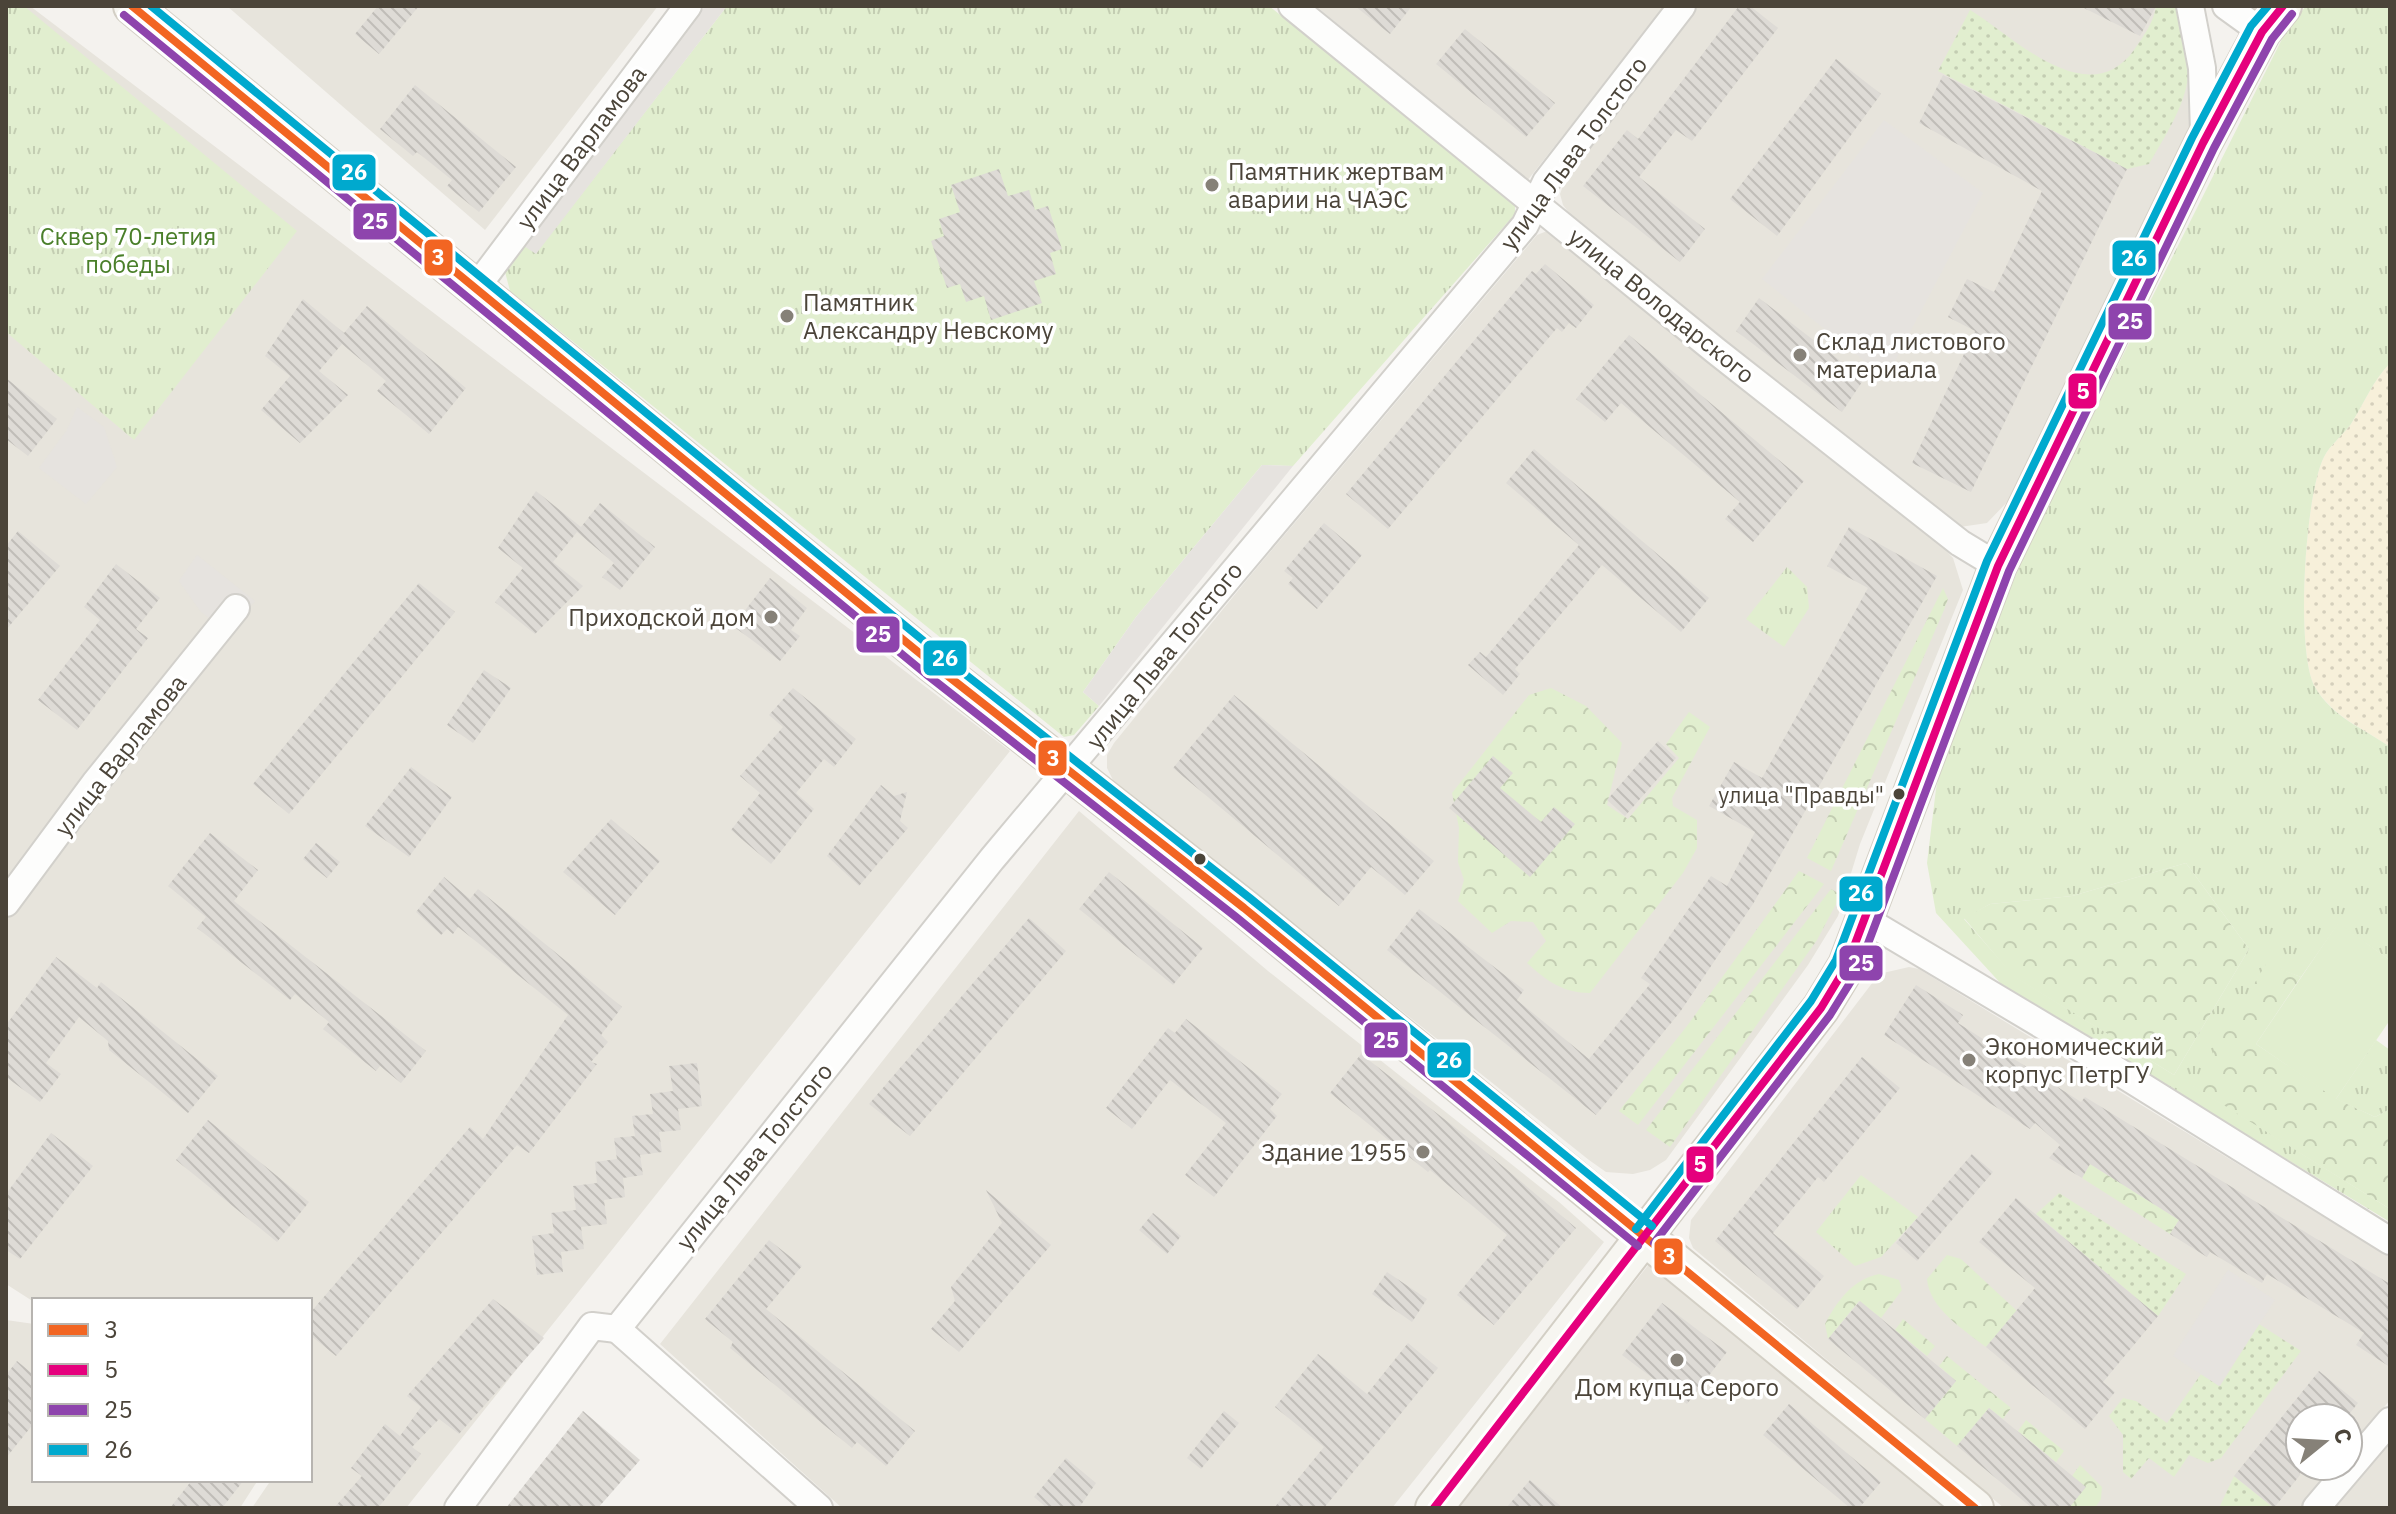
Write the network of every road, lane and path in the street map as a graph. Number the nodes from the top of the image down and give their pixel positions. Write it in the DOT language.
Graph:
graph roads {
  1 [pos="132,6"];
  2 [pos="688,6"];
  3 [pos="1292,6"];
  4 [pos="1682,6"];
  5 [pos="2190,6"];
  6 [pos="2226,6"];
  7 [pos="2269,15"];
  8 [pos="2203,143"];
  9 [pos="1538,204"];
  10 [pos="475,289"];
  11 [pos="1998,566"];
  12 [pos="236,608"];
  13 [pos="1070,768"];
  14 [pos="6,903"];
  15 [pos="1866,920"];
  16 [pos="1645,1236"];
  17 [pos="2390,1241"];
  18 [pos="617,1329"];
  19 [pos="2390,1421"];
  20 [pos="458,1508"];
  21 [pos="819,1508"];
  22 [pos="1434,1508"];
  23 [pos="1975,1508"];
  24 [pos="2316,1508"];
  1 -- 10 [label="main road"];
  2 -- 10 [label="street, улица Варламова"];
  3 -- 9 [label="street, улица Володарского"];
  4 -- 9 [label="street, улица Льва Толстого"];
  5 -- 8 [label="street"];
  6 -- 7 [label="street"];
  7 -- 8 [label="main road"];
  8 -- 11 [label="main road"];
  9 -- 11 [label="street, улица Володарского"];
  9 -- 13 [label="street, улица Льва Толстого"];
  10 -- 13 [label="main road"];
  11 -- 15 [label="main road"];
  12 -- 14 [label="street, улица Варламова"];
  13 -- 16 [label="main road"];
  13 -- 18 [label="street, улица Льва Толстого"];
  15 -- 16 [label="main road"];
  15 -- 17 [label="street"];
  16 -- 22 [label="main road"];
  16 -- 23 [label="main road"];
  18 -- 20 [label="street"];
  18 -- 21 [label="street"];
  19 -- 24 [label="street"];
}
